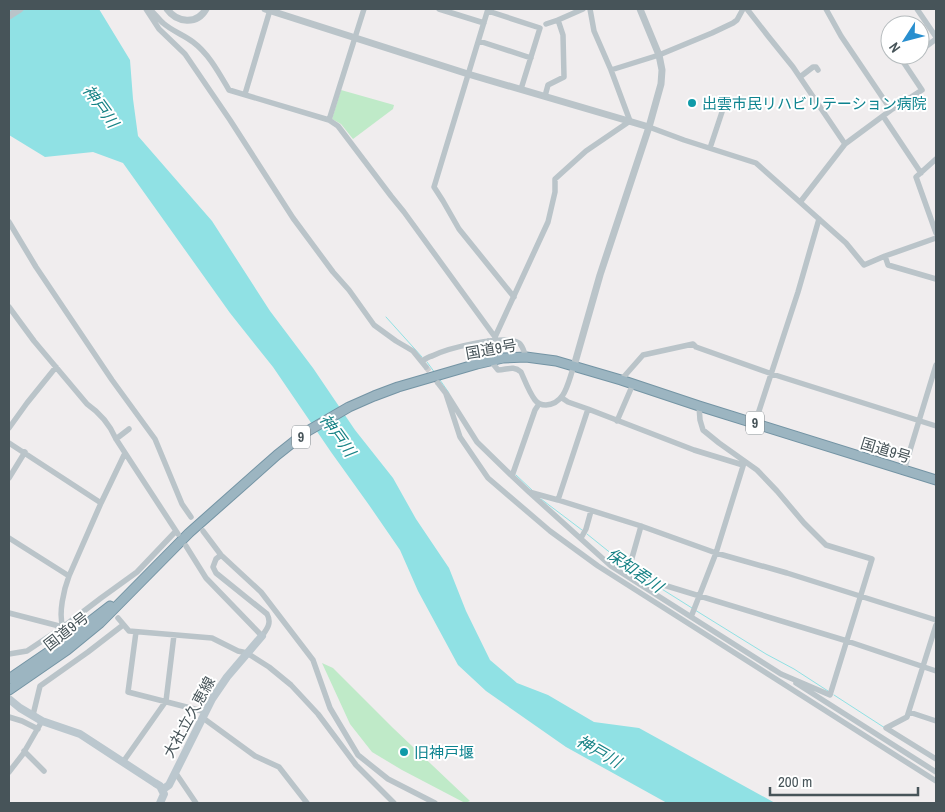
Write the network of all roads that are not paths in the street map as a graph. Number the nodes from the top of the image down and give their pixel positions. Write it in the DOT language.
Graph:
graph roads {
  1 [pos="20,9"];
  2 [pos="148,9"];
  3 [pos="167,9"];
  4 [pos="206,9"];
  5 [pos="364,9"];
  6 [pos="439,9"];
  7 [pos="583,9"];
  8 [pos="590,9"];
  9 [pos="640,9"];
  10 [pos="743,9"];
  11 [pos="747,9"];
  12 [pos="826,9"];
  13 [pos="917,9"];
  14 [pos="267,10"];
  15 [pos="488,10"];
  16 [pos="9,16"];
  17 [pos="558,20"];
  18 [pos="484,23"];
  19 [pos="546,24"];
  20 [pos="355,38"];
  21 [pos="936,38"];
  22 [pos="479,41"];
  23 [pos="659,55"];
  24 [pos="531,58"];
  25 [pos="906,65"];
  26 [pos="610,70"];
  27 [pos="818,70"];
  28 [pos="468,74"];
  29 [pos="800,77"];
  30 [pos="521,89"];
  31 [pos="244,94"];
  32 [pos="545,96"];
  33 [pos="724,106"];
  34 [pos="891,110"];
  35 [pos="883,116"];
  36 [pos="329,120"];
  37 [pos="630,121"];
  38 [pos="649,127"];
  39 [pos="844,144"];
  40 [pos="710,148"];
  41 [pos="936,159"];
  42 [pos="921,173"];
  43 [pos="800,201"];
  44 [pos="819,220"];
  45 [pos="9,222"];
  46 [pos="936,233"];
  47 [pos="936,238"];
  48 [pos="884,256"];
  49 [pos="936,279"];
  50 [pos="514,297"];
  51 [pos="9,307"];
  52 [pos="495,338"];
  53 [pos="488,341"];
  54 [pos="491,353"];
  55 [pos="526,357"];
  56 [pos="494,365"];
  57 [pos="574,366"];
  58 [pos="936,366"];
  59 [pos="56,367"];
  60 [pos="772,374"];
  61 [pos="621,380"];
  62 [pos="438,383"];
  63 [pos="633,384"];
  64 [pos="446,394"];
  65 [pos="562,398"];
  66 [pos="539,404"];
  67 [pos="699,406"];
  68 [pos="588,409"];
  69 [pos="920,420"];
  70 [pos="618,421"];
  71 [pos="755,423"];
  72 [pos="936,426"];
  73 [pos="9,428"];
  74 [pos="129,429"];
  75 [pos="116,439"];
  76 [pos="9,442"];
  77 [pos="24,452"];
  78 [pos="125,453"];
  79 [pos="744,463"];
  80 [pos="904,470"];
  81 [pos="512,476"];
  82 [pos="9,478"];
  83 [pos="936,480"];
  84 [pos="530,492"];
  85 [pos="558,500"];
  86 [pos="101,503"];
  87 [pos="591,511"];
  88 [pos="191,517"];
  89 [pos="641,526"];
  90 [pos="203,531"];
  91 [pos="9,538"];
  92 [pos="581,538"];
  93 [pos="186,546"];
  94 [pos="716,553"];
  95 [pos="221,555"];
  96 [pos="69,576"];
  97 [pos="136,587"];
  98 [pos="700,596"];
  99 [pos="861,596"];
  100 [pos="9,613"];
  101 [pos="691,617"];
  102 [pos="118,618"];
  103 [pos="936,620"];
  104 [pos="123,625"];
  105 [pos="936,625"];
  106 [pos="63,627"];
  107 [pos="136,632"];
  108 [pos="174,635"];
  109 [pos="262,636"];
  110 [pos="847,641"];
  111 [pos="247,653"];
  112 [pos="9,654"];
  113 [pos="43,666"];
  114 [pos="923,667"];
  115 [pos="936,671"];
  116 [pos="58,674"];
  117 [pos="782,674"];
  118 [pos="9,679"];
  119 [pos="9,690"];
  120 [pos="9,699"];
  121 [pos="166,701"];
  122 [pos="908,712"];
  123 [pos="204,715"];
  124 [pos="33,716"];
  125 [pos="9,717"];
  126 [pos="42,721"];
  127 [pos="936,721"];
  128 [pos="38,729"];
  129 [pos="24,751"];
  130 [pos="936,759"];
  131 [pos="123,762"];
  132 [pos="44,771"];
  133 [pos="9,772"];
  134 [pos="175,772"];
  135 [pos="936,772"];
  136 [pos="936,781"];
  137 [pos="162,790"];
  138 [pos="160,803"];
  139 [pos="196,803"];
  140 [pos="308,803"];
  141 [pos="394,803"];
  142 [pos="435,803"];
  1 -- 16 [label="street"];
  2 -- 31 [label="street"];
  2 -- 53 [label="street"];
  3 -- 4 [label="street"];
  5 -- 20 [label="street"];
  6 -- 18 [label="street"];
  7 -- 17 [label="street"];
  8 -- 26 [label="street"];
  9 -- 23 [label="street"];
  10 -- 23 [label="street"];
  11 -- 29 [label="street"];
  12 -- 34 [label="street"];
  13 -- 21 [label="street"];
  14 -- 20 [label="street"];
  14 -- 31 [label="street"];
  15 -- 18 [label="street"];
  15 -- 24 [label="street"];
  17 -- 19 [label="street"];
  17 -- 32 [label="street"];
  18 -- 22 [label="street"];
  20 -- 28 [label="street"];
  20 -- 36 [label="street"];
  22 -- 24 [label="street"];
  22 -- 28 [label="street"];
  23 -- 26 [label="street"];
  23 -- 38 [label="street"];
  24 -- 30 [label="street"];
  25 -- 34 [label="street"];
  26 -- 37 [label="street"];
  27 -- 29 [label="street"];
  28 -- 30 [label="street"];
  28 -- 50 [label="street"];
  29 -- 39 [label="street"];
  30 -- 32 [label="street"];
  31 -- 36 [label="street"];
  32 -- 37 [label="street"];
  33 -- 40 [label="street"];
  34 -- 35 [label="street"];
  35 -- 39 [label="street"];
  35 -- 42 [label="street"];
  36 -- 52 [label="street"];
  37 -- 38 [label="street"];
  37 -- 50 [label="street"];
  38 -- 40 [label="street"];
  38 -- 57 [label="street"];
  39 -- 43 [label="street"];
  40 -- 43 [label="street"];
  41 -- 42 [label="street"];
  42 -- 46 [label="street"];
  43 -- 44 [label="street"];
  44 -- 48 [label="street"];
  44 -- 60 [label="street"];
  45 -- 88 [label="street"];
  47 -- 48 [label="street"];
  48 -- 49 [label="street"];
  50 -- 52 [label="street"];
  51 -- 59 [label="street"];
  52 -- 53 [label="street"];
  52 -- 55 [label="street"];
  53 -- 54 [label="street"];
  55 -- 57 [label="highway, 国道9号 / 9"];
  55 -- 97 [label="highway, 国道9号 / 9"];
  56 -- 66 [label="street"];
  57 -- 61 [label="highway, 国道9号 / 9"];
  57 -- 65 [label="street"];
  58 -- 69 [label="street"];
  59 -- 73 [label="street"];
  59 -- 75 [label="street"];
  60 -- 61 [label="street"];
  60 -- 69 [label="street"];
  60 -- 71 [label="street"];
  61 -- 63 [label="highway, 国道9号 / 9"];
  62 -- 64 [label="street"];
  63 -- 67 [label="highway, 国道9号 / 9"];
  63 -- 70 [label="street"];
  64 -- 81 [label="street"];
  64 -- 136 [label="street"];
  65 -- 66 [label="street"];
  65 -- 68 [label="street"];
  66 -- 81 [label="street"];
  67 -- 71 [label="highway, 国道9号 / 9"];
  67 -- 79 [label="street"];
  68 -- 70 [label="street"];
  68 -- 85 [label="street"];
  69 -- 72 [label="street"];
  69 -- 80 [label="street"];
  70 -- 79 [label="street"];
  71 -- 80 [label="highway, 国道9号 / 9"];
  74 -- 75 [label="street"];
  75 -- 78 [label="street"];
  76 -- 77 [label="street"];
  77 -- 82 [label="street"];
  77 -- 86 [label="street"];
  78 -- 86 [label="street"];
  78 -- 106 [label="street"];
  79 -- 94 [label="street"];
  79 -- 99 [label="street"];
  80 -- 83 [label="highway, 国道9号 / 9"];
  81 -- 84 [label="street"];
  84 -- 85 [label="street"];
  84 -- 92 [label="street"];
  85 -- 87 [label="street"];
  86 -- 96 [label="street"];
  87 -- 89 [label="street"];
  87 -- 92 [label="street"];
  89 -- 94 [label="street"];
  89 -- 98 [label="street"];
  90 -- 95 [label="street"];
  91 -- 96 [label="street"];
  92 -- 101 [label="street"];
  93 -- 109 [label="street"];
  94 -- 98 [label="street"];
  94 -- 99 [label="street"];
  95 -- 109 [label="street"];
  95 -- 142 [label="street"];
  96 -- 106 [label="street"];
  97 -- 113 [label="highway, 国道9号 / 9"];
  97 -- 118 [label="highway, 国道9号 / 9"];
  98 -- 101 [label="street"];
  98 -- 110 [label="street"];
  99 -- 103 [label="street"];
  99 -- 110 [label="street"];
  100 -- 106 [label="street"];
  101 -- 117 [label="street"];
  102 -- 104 [label="street"];
  104 -- 107 [label="street"];
  104 -- 116 [label="street"];
  105 -- 114 [label="street"];
  106 -- 112 [label="street"];
  107 -- 108 [label="street"];
  107 -- 121 [label="street"];
  108 -- 111 [label="street"];
  108 -- 121 [label="street"];
  109 -- 111 [label="main road, 大社立久恵線"];
  110 -- 114 [label="street"];
  110 -- 117 [label="street"];
  111 -- 123 [label="main road, 大社立久恵線"];
  111 -- 141 [label="street"];
  113 -- 116 [label="street"];
  113 -- 119 [label="highway, 国道9号 / 9"];
  114 -- 115 [label="street"];
  114 -- 122 [label="street"];
  116 -- 124 [label="street"];
  117 -- 135 [label="street"];
  120 -- 124 [label="main road"];
  121 -- 123 [label="street"];
  121 -- 131 [label="street"];
  122 -- 127 [label="street"];
  122 -- 130 [label="street"];
  123 -- 134 [label="main road, 大社立久恵線"];
  123 -- 140 [label="street"];
  124 -- 126 [label="main road"];
  125 -- 128 [label="street"];
  126 -- 128 [label="street"];
  126 -- 131 [label="main road"];
  128 -- 129 [label="street"];
  129 -- 132 [label="street"];
  129 -- 133 [label="street"];
  131 -- 137 [label="main road"];
  134 -- 137 [label="main road, 大社立久恵線"];
  134 -- 139 [label="street"];
  137 -- 138 [label="main road, 大社立久恵線"];
}
